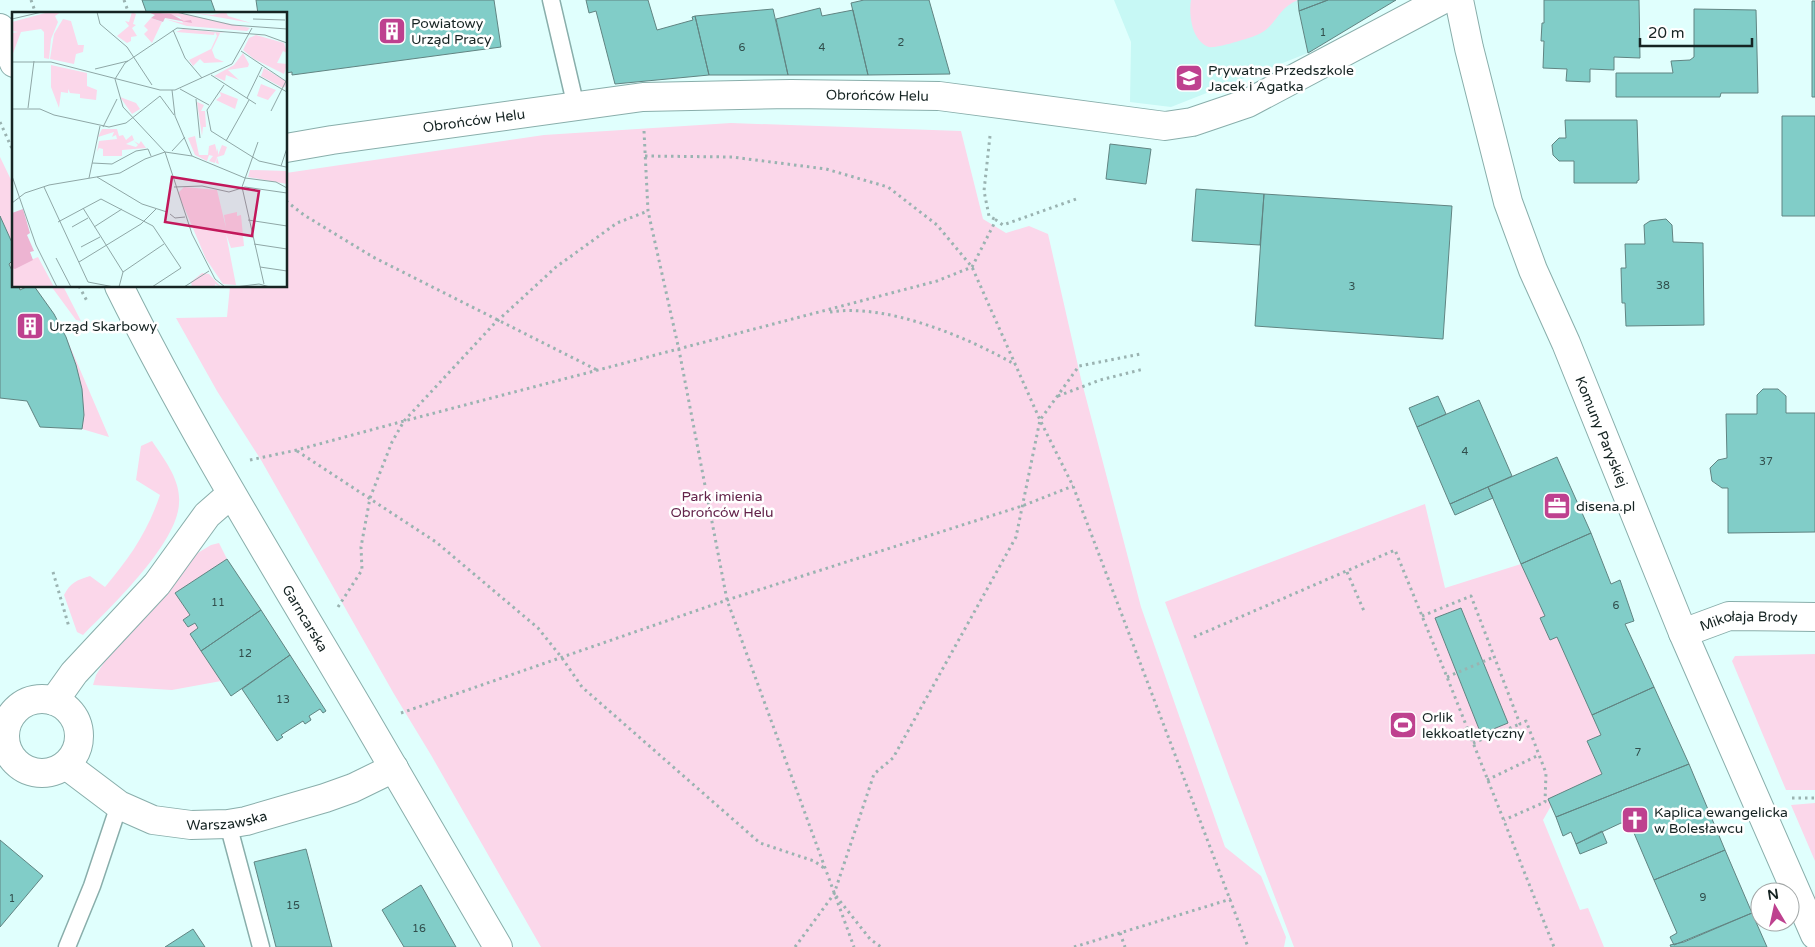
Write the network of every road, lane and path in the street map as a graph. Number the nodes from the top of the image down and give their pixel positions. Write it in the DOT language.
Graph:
graph roads {
  1 [pos="31,0"];
  2 [pos="124,0"];
  3 [pos="551,0"];
  4 [pos="1442,0"];
  5 [pos="1459,0"];
  6 [pos="35,12"];
  7 [pos="128,12"];
  8 [pos="0,28"];
  9 [pos="12,58"];
  10 [pos="576,107"];
  11 [pos="0,122"];
  12 [pos="644,129"];
  13 [pos="990,134"];
  14 [pos="288,148"];
  15 [pos="12,149"];
  16 [pos="645,156"];
  17 [pos="1079,198"];
  18 [pos="288,203"];
  19 [pos="648,211"];
  20 [pos="996,220"];
  21 [pos="972,268"];
  22 [pos="120,288"];
  23 [pos="811,315"];
  24 [pos="499,320"];
  25 [pos="679,350"];
  26 [pos="1140,354"];
  27 [pos="1016,366"];
  28 [pos="1144,369"];
  29 [pos="598,370"];
  30 [pos="1057,396"];
  31 [pos="404,420"];
  32 [pos="1040,420"];
  33 [pos="297,450"];
  34 [pos="249,460"];
  35 [pos="1073,486"];
  36 [pos="232,494"];
  37 [pos="370,498"];
  38 [pos="1022,506"];
  39 [pos="53,572"];
  40 [pos="1347,572"];
  41 [pos="727,600"];
  42 [pos="337,609"];
  43 [pos="1364,612"];
  44 [pos="1422,616"];
  45 [pos="1815,617"];
  46 [pos="1683,633"];
  47 [pos="75,634"];
  48 [pos="1194,637"];
  49 [pos="1494,657"];
  50 [pos="562,658"];
  51 [pos="1447,676"];
  52 [pos="54,700"];
  53 [pos="398,714"];
  54 [pos="1520,724"];
  55 [pos="2,733"];
  56 [pos="1473,743"];
  57 [pos="1540,756"];
  58 [pos="66,765"];
  59 [pos="394,768"];
  60 [pos="1487,780"];
  61 [pos="1784,798"];
  62 [pos="1815,798"];
  63 [pos="119,805"];
  64 [pos="1504,820"];
  65 [pos="228,824"];
  66 [pos="825,869"];
  67 [pos="834,894"];
  68 [pos="1231,898"];
  69 [pos="1120,933"];
  70 [pos="1815,935"];
  71 [pos="68,947"];
  72 [pos="261,947"];
  73 [pos="498,947"];
  74 [pos="795,947"];
  75 [pos="854,947"];
  76 [pos="880,947"];
  77 [pos="1074,947"];
  78 [pos="1125,947"];
  79 [pos="1248,947"];
  80 [pos="1554,947"];
  1 -- 6 [label="path"];
  2 -- 7 [label="path"];
  3 -- 10 [label="lane"];
  4 -- 10 [label="street, Obrońców Helu"];
  5 -- 46 [label="street, Komuny Paryskiej"];
  8 -- 9 [label="street"];
  10 -- 14 [label="street, Obrońców Helu"];
  11 -- 15 [label="path"];
  12 -- 16 [label="path"];
  13 -- 20 [label="path"];
  16 -- 19 [label="path"];
  16 -- 21 [label="path"];
  17 -- 20 [label="path"];
  18 -- 24 [label="path"];
  19 -- 24 [label="path"];
  19 -- 25 [label="path"];
  20 -- 21 [label="path"];
  21 -- 23 [label="path"];
  21 -- 27 [label="path"];
  22 -- 36 [label="street, Garncarska"];
  23 -- 25 [label="path"];
  23 -- 27 [label="path"];
  24 -- 29 [label="path"];
  24 -- 31 [label="path"];
  25 -- 29 [label="path"];
  25 -- 41 [label="path"];
  26 -- 30 [label="path"];
  27 -- 32 [label="path"];
  28 -- 30 [label="path"];
  29 -- 31 [label="path"];
  30 -- 32 [label="path"];
  31 -- 33 [label="path"];
  31 -- 37 [label="path"];
  32 -- 35 [label="path"];
  32 -- 38 [label="path"];
  33 -- 34 [label="path"];
  33 -- 37 [label="path"];
  35 -- 38 [label="path"];
  35 -- 68 [label="path"];
  36 -- 52 [label="street"];
  36 -- 59 [label="street, Garncarska"];
  37 -- 42 [label="path"];
  37 -- 50 [label="path"];
  38 -- 41 [label="path"];
  38 -- 67 [label="path"];
  39 -- 47 [label="path"];
  40 -- 43 [label="path"];
  40 -- 44 [label="path"];
  40 -- 48 [label="path"];
  41 -- 50 [label="path"];
  41 -- 66 [label="path"];
  44 -- 49 [label="path"];
  44 -- 51 [label="path"];
  45 -- 46 [label="street, Mikołaja Brody"];
  46 -- 70 [label="street, Komuny Paryskiej"];
  49 -- 51 [label="path"];
  49 -- 54 [label="path"];
  50 -- 53 [label="path"];
  50 -- 66 [label="path"];
  51 -- 56 [label="path"];
  52 -- 55 [label="street"];
  52 -- 58 [label="street"];
  54 -- 56 [label="path"];
  54 -- 57 [label="path"];
  55 -- 58 [label="street"];
  56 -- 60 [label="path"];
  57 -- 60 [label="path"];
  57 -- 64 [label="path"];
  58 -- 63 [label="street, Warszawska"];
  59 -- 65 [label="street, Warszawska"];
  59 -- 73 [label="street, Garncarska"];
  60 -- 64 [label="path"];
  61 -- 62 [label="path"];
  63 -- 65 [label="street, Warszawska"];
  63 -- 71 [label="lane"];
  64 -- 80 [label="path"];
  65 -- 72 [label="lane"];
  66 -- 67 [label="path"];
  67 -- 74 [label="path"];
  67 -- 75 [label="path"];
  67 -- 76 [label="path"];
  68 -- 69 [label="path"];
  68 -- 79 [label="path"];
  69 -- 77 [label="path"];
  69 -- 78 [label="path"];
}
